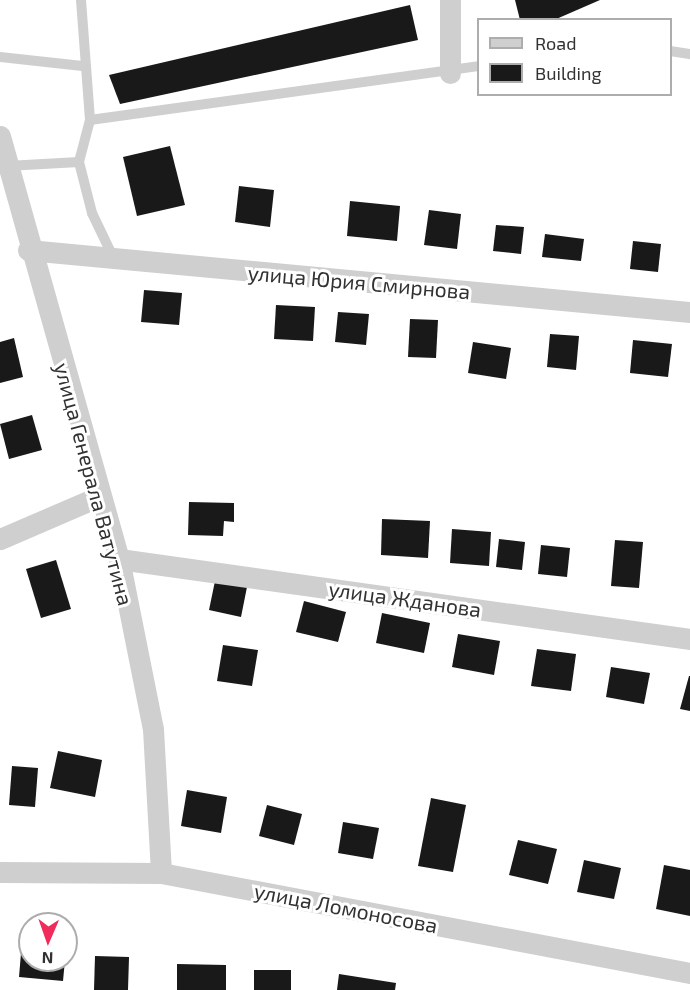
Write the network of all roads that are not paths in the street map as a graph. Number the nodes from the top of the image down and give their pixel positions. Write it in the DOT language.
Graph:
graph roads {
  1 [pos="81,0"];
  2 [pos="450,0"];
  3 [pos="672,51"];
  4 [pos="690,54"];
  5 [pos="0,57"];
  6 [pos="83,66"];
  7 [pos="477,66"];
  8 [pos="450,73"];
  9 [pos="90,120"];
  10 [pos="0,136"];
  11 [pos="80,162"];
  12 [pos="8,166"];
  13 [pos="28,250"];
  14 [pos="114,259"];
  15 [pos="690,312"];
  16 [pos="100,496"];
  17 [pos="0,539"];
  18 [pos="119,559"];
  19 [pos="690,639"];
  20 [pos="0,872"];
  21 [pos="161,873"];
  22 [pos="690,972"];
  1 -- 6 [label="lane"];
  2 -- 8 [label="street"];
  3 -- 4 [label="lane"];
  5 -- 6 [label="lane"];
  6 -- 9 [label="lane"];
  7 -- 8 [label="lane"];
  8 -- 9 [label="lane"];
  9 -- 11 [label="lane"];
  10 -- 12 [label="street, улица Генерала Ватутина"];
  11 -- 12 [label="lane"];
  11 -- 14 [label="lane"];
  12 -- 13 [label="street, улица Генерала Ватутина"];
  13 -- 14 [label="street, улица Юрия Смирнова"];
  13 -- 16 [label="street, улица Генерала Ватутина"];
  14 -- 15 [label="street, улица Юрия Смирнова"];
  16 -- 17 [label="street"];
  16 -- 18 [label="street, улица Генерала Ватутина"];
  18 -- 19 [label="street, улица Жданова"];
  18 -- 21 [label="street, улица Генерала Ватутина"];
  20 -- 21 [label="street, улица Ломоносова"];
  21 -- 22 [label="street, улица Ломоносова"];
}
